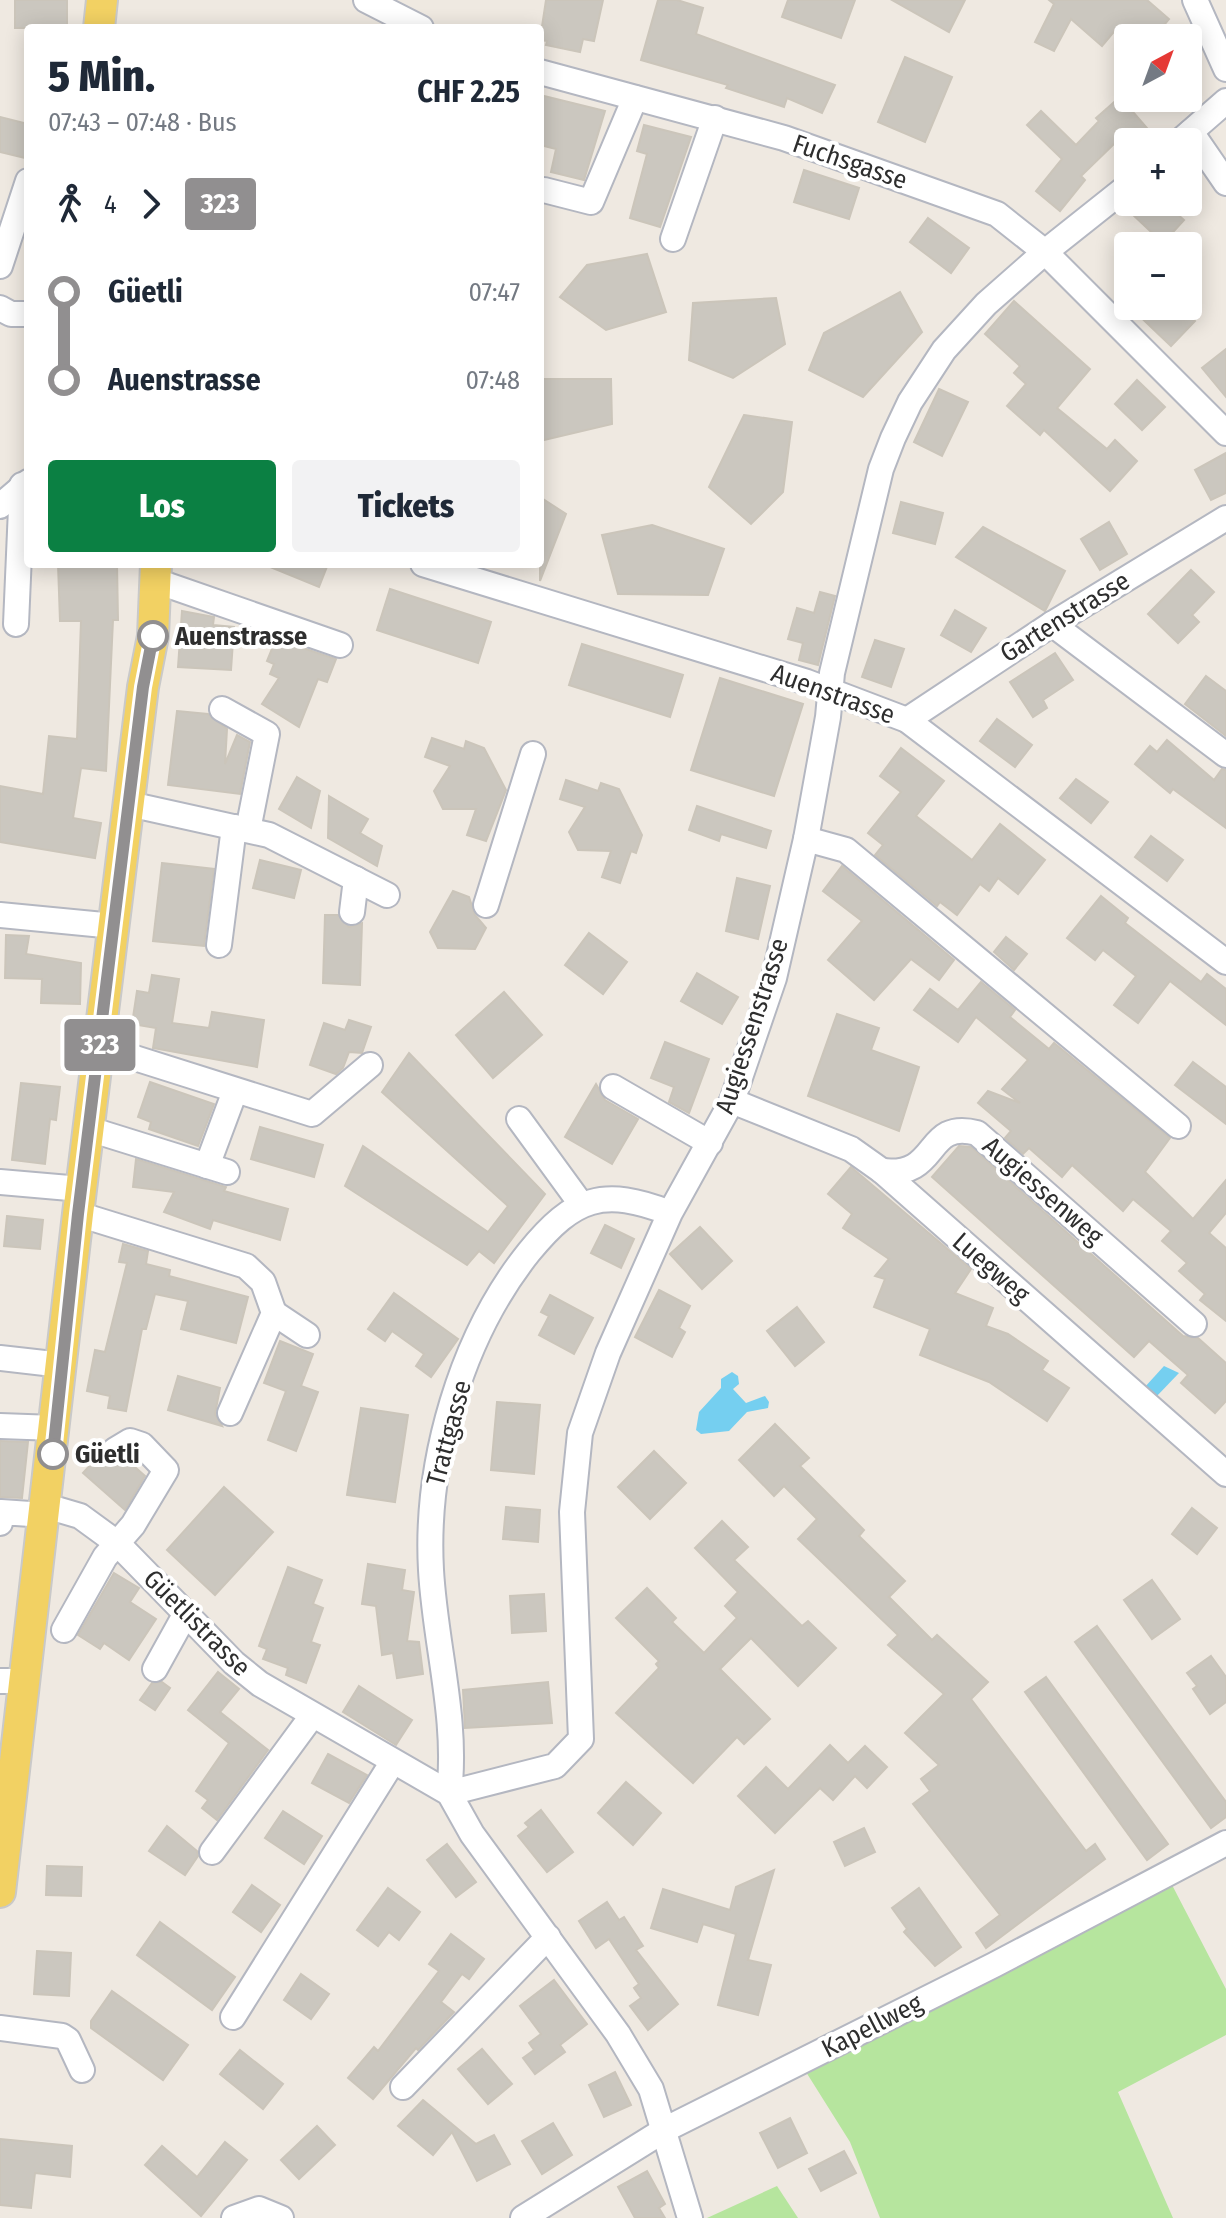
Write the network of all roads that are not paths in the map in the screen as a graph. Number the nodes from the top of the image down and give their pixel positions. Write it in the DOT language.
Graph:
graph roads {
  1 [pos="102,0"];
  2 [pos="366,0"];
  3 [pos="1195,0"];
  4 [pos="99,24"];
  5 [pos="413,24"];
  6 [pos="1226,69"];
  7 [pos="544,73"];
  8 [pos="635,98"];
  9 [pos="1226,101"];
  10 [pos="715,118"];
  11 [pos="1195,128"];
  12 [pos="1202,156"];
  13 [pos="1226,183"];
  14 [pos="544,190"];
  15 [pos="1114,197"];
  16 [pos="24,198"];
  17 [pos="673,239"];
  18 [pos="1045,252"];
  19 [pos="11,254"];
  20 [pos="0,308"];
  21 [pos="24,314"];
  22 [pos="1226,433"];
  23 [pos="24,484"];
  24 [pos="24,499"];
  25 [pos="0,506"];
  26 [pos="1226,518"];
  27 [pos="436,568"];
  28 [pos="156,572"];
  29 [pos="16,624"];
  30 [pos="1052,624"];
  31 [pos="340,645"];
  32 [pos="830,691"];
  33 [pos="222,709"];
  34 [pos="907,720"];
  35 [pos="533,754"];
  36 [pos="1226,755"];
  37 [pos="129,804"];
  38 [pos="241,829"];
  39 [pos="806,839"];
  40 [pos="356,879"];
  41 [pos="387,895"];
  42 [pos="486,905"];
  43 [pos="352,912"];
  44 [pos="0,915"];
  45 [pos="114,926"];
  46 [pos="219,945"];
  47 [pos="1226,962"];
  48 [pos="100,1047"];
  49 [pos="370,1065"];
  50 [pos="613,1087"];
  51 [pos="235,1091"];
  52 [pos="732,1101"];
  53 [pos="519,1119"];
  54 [pos="1178,1126"];
  55 [pos="89,1129"];
  56 [pos="710,1143"];
  57 [pos="882,1171"];
  58 [pos="0,1182"];
  59 [pos="79,1201"];
  60 [pos="581,1204"];
  61 [pos="670,1213"];
  62 [pos="274,1313"];
  63 [pos="1194,1324"];
  64 [pos="307,1335"];
  65 [pos="0,1358"];
  66 [pos="62,1365"];
  67 [pos="230,1413"];
  68 [pos="0,1426"];
  69 [pos="55,1428"];
  70 [pos="115,1450"];
  71 [pos="1217,1467"];
  72 [pos="46,1510"];
  73 [pos="0,1515"];
  74 [pos="117,1543"];
  75 [pos="186,1613"];
  76 [pos="64,1630"];
  77 [pos="155,1669"];
  78 [pos="12,1681"];
  79 [pos="312,1716"];
  80 [pos="392,1763"];
  81 [pos="449,1793"];
  82 [pos="1226,1843"];
  83 [pos="212,1852"];
  84 [pos="0,1892"];
  85 [pos="548,1937"];
  86 [pos="233,2017"];
  87 [pos="0,2028"];
  88 [pos="82,2070"];
  89 [pos="403,2087"];
  90 [pos="666,2129"];
  91 [pos="234,2218"];
  92 [pos="281,2218"];
  93 [pos="523,2218"];
  94 [pos="690,2218"];
  1 -- 4 [label="main road"];
  2 -- 5 [label="street"];
  3 -- 6 [label="street"];
  7 -- 8 [label="street, Fuchsgasse"];
  8 -- 10 [label="street, Fuchsgasse"];
  8 -- 14 [label="street"];
  9 -- 11 [label="street"];
  10 -- 17 [label="street"];
  10 -- 18 [label="street, Fuchsgasse"];
  12 -- 13 [label="street"];
  15 -- 18 [label="street"];
  16 -- 19 [label="street"];
  18 -- 22 [label="street, Fuchsgasse"];
  18 -- 32 [label="street, Augiessenstrasse"];
  20 -- 21 [label="street"];
  23 -- 25 [label="street"];
  24 -- 29 [label="street"];
  26 -- 30 [label="street, Gartenstrasse"];
  27 -- 32 [label="street, Auenstrasse"];
  28 -- 31 [label="street"];
  28 -- 37 [label="main road"];
  30 -- 34 [label="street, Gartenstrasse"];
  30 -- 36 [label="street"];
  32 -- 34 [label="street, Auenstrasse"];
  32 -- 39 [label="street, Augiessenstrasse"];
  33 -- 38 [label="street"];
  34 -- 47 [label="street, Auenstrasse"];
  35 -- 42 [label="street"];
  37 -- 38 [label="street"];
  37 -- 45 [label="main road"];
  38 -- 40 [label="street"];
  38 -- 46 [label="street"];
  39 -- 52 [label="street, Augiessenstrasse"];
  39 -- 54 [label="street"];
  40 -- 41 [label="street"];
  40 -- 43 [label="street"];
  44 -- 45 [label="street"];
  45 -- 48 [label="main road"];
  48 -- 51 [label="street"];
  48 -- 55 [label="main road"];
  49 -- 51 [label="street"];
  50 -- 56 [label="street"];
  51 -- 55 [label="street"];
  52 -- 56 [label="street, Augiessenstrasse"];
  52 -- 57 [label="street, Luegweg"];
  53 -- 60 [label="street"];
  55 -- 59 [label="main road"];
  56 -- 61 [label="street, Augiessenstrasse"];
  57 -- 63 [label="street, Augiessenweg"];
  57 -- 71 [label="street, Luegweg"];
  58 -- 59 [label="street"];
  59 -- 62 [label="street"];
  59 -- 66 [label="main road"];
  60 -- 61 [label="street"];
  60 -- 81 [label="street, Trattgasse"];
  61 -- 81 [label="street, Augiessenstrasse"];
  62 -- 64 [label="street"];
  62 -- 67 [label="street"];
  65 -- 66 [label="street"];
  66 -- 69 [label="main road"];
  68 -- 69 [label="street"];
  69 -- 72 [label="main road"];
  70 -- 74 [label="street"];
  72 -- 73 [label="street, Güetlistrasse"];
  72 -- 74 [label="street, Güetlistrasse"];
  72 -- 78 [label="main road"];
  74 -- 75 [label="street, Güetlistrasse"];
  74 -- 76 [label="street"];
  75 -- 77 [label="street"];
  75 -- 79 [label="street, Güetlistrasse"];
  78 -- 84 [label="main road"];
  79 -- 80 [label="street, Güetlistrasse"];
  79 -- 83 [label="street"];
  80 -- 81 [label="street, Güetlistrasse"];
  80 -- 86 [label="street"];
  81 -- 85 [label="street"];
  82 -- 90 [label="street, Kapellweg"];
  85 -- 89 [label="street"];
  85 -- 90 [label="street"];
  87 -- 88 [label="street"];
  90 -- 93 [label="street, Kapellweg"];
  90 -- 94 [label="street"];
  91 -- 92 [label="street"];
}
